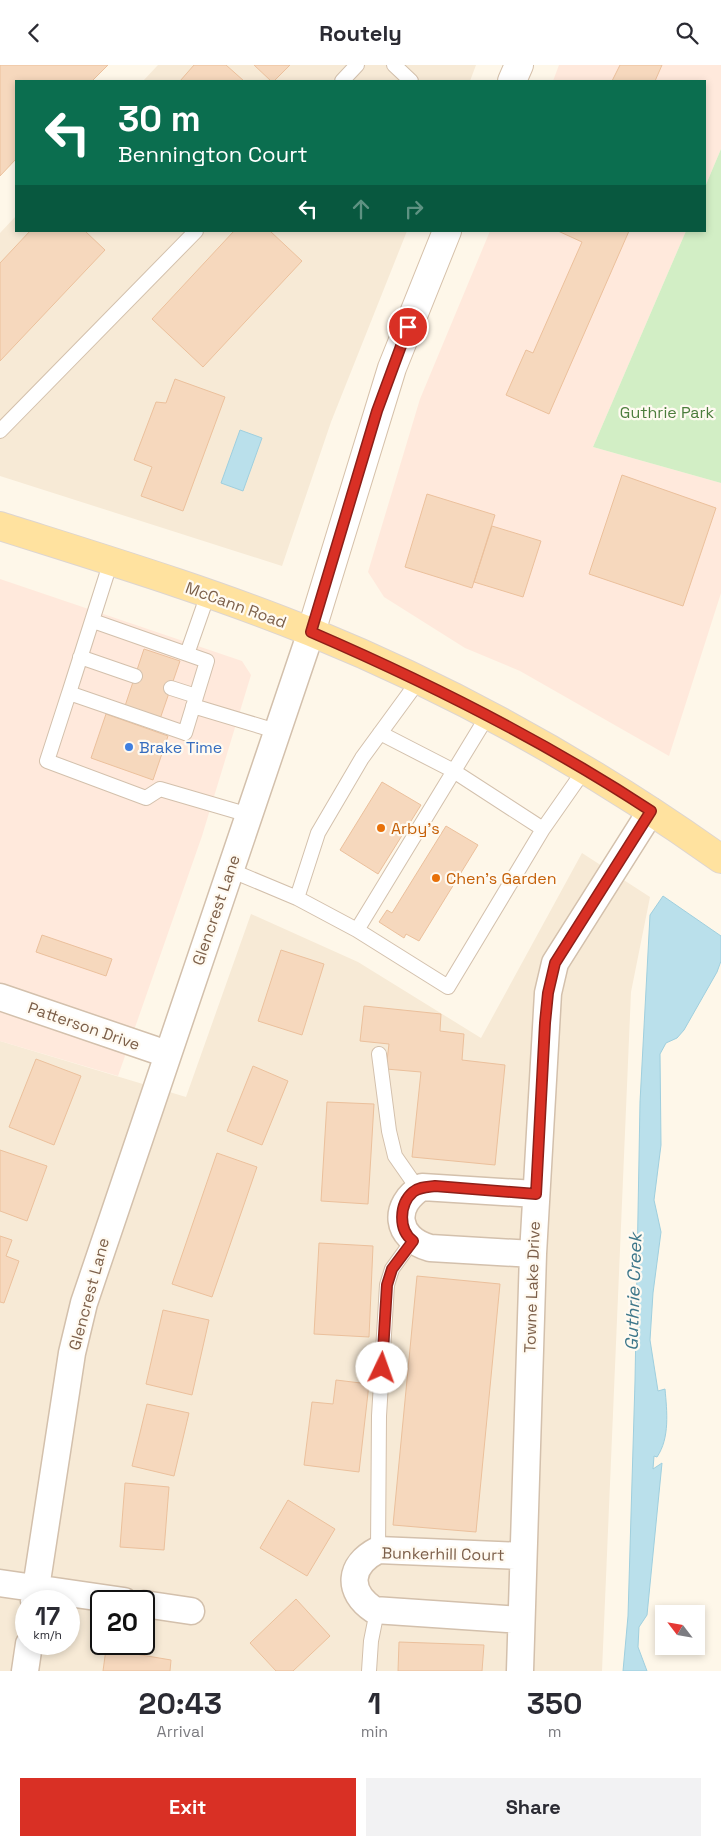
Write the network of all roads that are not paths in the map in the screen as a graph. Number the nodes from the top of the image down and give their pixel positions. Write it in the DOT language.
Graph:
graph roads {
  1 [pos="357,65"];
  2 [pos="394,65"];
  3 [pos="519,65"];
  4 [pos="343,80"];
  5 [pos="410,80"];
  6 [pos="512,80"];
  7 [pos="195,232"];
  8 [pos="447,232"];
  9 [pos="0,431"];
  10 [pos="0,525"];
  11 [pos="111,561"];
  12 [pos="208,594"];
  13 [pos="93,621"];
  14 [pos="311,632"];
  15 [pos="187,654"];
  16 [pos="80,657"];
  17 [pos="135,676"];
  18 [pos="418,680"];
  19 [pos="171,687"];
  20 [pos="69,693"];
  21 [pos="195,701"];
  22 [pos="488,715"];
  23 [pos="276,731"];
  24 [pos="380,733"];
  25 [pos="585,769"];
  26 [pos="452,770"];
  27 [pos="651,811"];
  28 [pos="249,815"];
  29 [pos="542,829"];
  30 [pos="721,859"];
  31 [pos="230,870"];
  32 [pos="297,898"];
  33 [pos="356,930"];
  34 [pos="0,997"];
  35 [pos="168,1054"];
  36 [pos="379,1054"];
  37 [pos="418,1189"];
  38 [pos="536,1194"];
  39 [pos="413,1241"];
  40 [pos="533,1254"];
  41 [pos="378,1550"];
  42 [pos="523,1556"];
  43 [pos="0,1583"];
  44 [pos="20,1590"];
  45 [pos="36,1590"];
  46 [pos="155,1606"];
  47 [pos="191,1611"];
  48 [pos="377,1611"];
  49 [pos="521,1620"];
  50 [pos="27,1655"];
  51 [pos="25,1671"];
  52 [pos="370,1671"];
  53 [pos="520,1671"];
  1 -- 4 [label="lane"];
  2 -- 5 [label="lane"];
  3 -- 6 [label="street"];
  7 -- 9 [label="lane"];
  8 -- 14 [label="street, Glencrest Lane"];
  10 -- 11 [label="main road, McCann Road"];
  11 -- 12 [label="main road, McCann Road"];
  11 -- 13 [label="lane"];
  12 -- 14 [label="main road, McCann Road"];
  12 -- 15 [label="lane"];
  13 -- 15 [label="lane"];
  13 -- 16 [label="lane"];
  14 -- 18 [label="main road, McCann Road"];
  14 -- 23 [label="street, Glencrest Lane"];
  15 -- 21 [label="lane"];
  16 -- 17 [label="lane"];
  16 -- 20 [label="lane"];
  18 -- 22 [label="main road, McCann Road"];
  18 -- 24 [label="lane"];
  19 -- 21 [label="lane"];
  20 -- 21 [label="lane"];
  20 -- 28 [label="lane"];
  21 -- 23 [label="lane"];
  22 -- 25 [label="main road, McCann Road"];
  22 -- 26 [label="lane"];
  23 -- 28 [label="street, Glencrest Lane"];
  24 -- 26 [label="lane"];
  24 -- 32 [label="lane"];
  25 -- 27 [label="main road, McCann Road"];
  25 -- 29 [label="lane"];
  26 -- 29 [label="lane"];
  26 -- 33 [label="lane"];
  27 -- 30 [label="main road, McCann Road"];
  27 -- 38 [label="street, Towne Lake Drive"];
  28 -- 31 [label="street, Glencrest Lane"];
  29 -- 33 [label="lane"];
  31 -- 32 [label="lane"];
  31 -- 35 [label="street, Glencrest Lane"];
  32 -- 33 [label="lane"];
  34 -- 35 [label="street, Patterson Drive"];
  35 -- 45 [label="street, Glencrest Lane"];
  36 -- 37 [label="lane"];
  37 -- 38 [label="street"];
  37 -- 39 [label="street"];
  38 -- 40 [label="street, Towne Lake Drive"];
  39 -- 40 [label="street"];
  39 -- 41 [label="lane"];
  40 -- 42 [label="street, Towne Lake Drive"];
  41 -- 42 [label="street, Bunkerhill Court"];
  41 -- 48 [label="street, Bunkerhill Court"];
  42 -- 49 [label="street, Towne Lake Drive"];
  43 -- 44 [label="street"];
  46 -- 47 [label="street"];
  48 -- 49 [label="street"];
  48 -- 52 [label="lane"];
  49 -- 53 [label="street, Towne Lake Drive"];
  50 -- 51 [label="street"];
}
